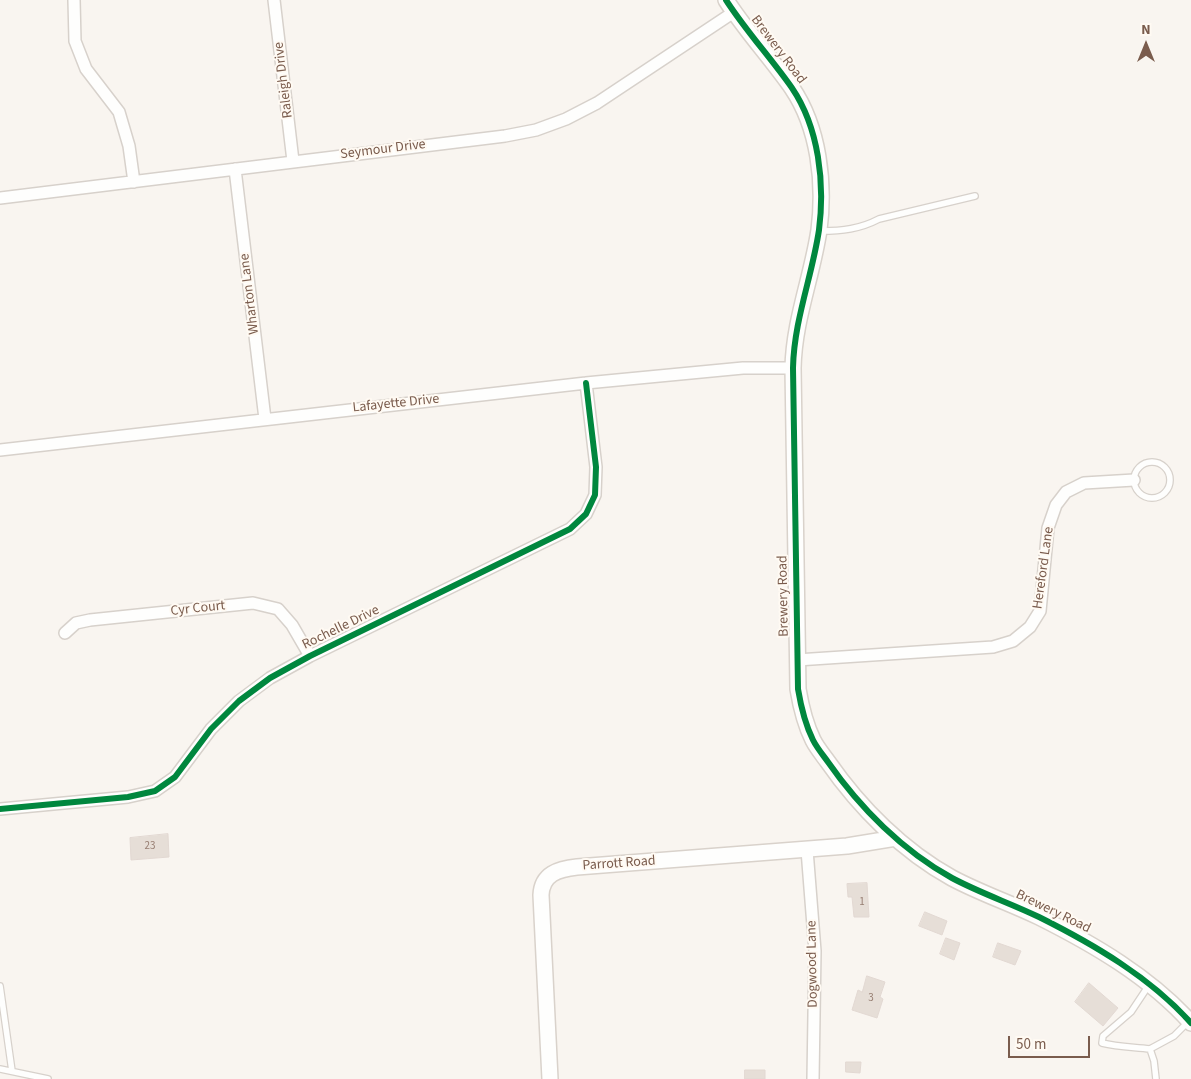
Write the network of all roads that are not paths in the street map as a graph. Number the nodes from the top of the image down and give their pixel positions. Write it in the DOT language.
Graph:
graph roads {
  1 [pos="74,0"];
  2 [pos="274,0"];
  3 [pos="730,6"];
  4 [pos="294,161"];
  5 [pos="236,169"];
  6 [pos="134,182"];
  7 [pos="975,196"];
  8 [pos="0,198"];
  9 [pos="819,231"];
  10 [pos="794,368"];
  11 [pos="586,383"];
  12 [pos="265,419"];
  13 [pos="0,450"];
  14 [pos="1134,480"];
  15 [pos="65,633"];
  16 [pos="310,656"];
  17 [pos="797,660"];
  18 [pos="0,809"];
  19 [pos="896,838"];
  20 [pos="807,850"];
  21 [pos="1149,985"];
  22 [pos="0,986"];
  23 [pos="1190,1022"];
  24 [pos="1150,1049"];
  25 [pos="1,1071"];
  26 [pos="12,1071"];
  27 [pos="34,1078"];
  28 [pos="48,1079"];
  29 [pos="550,1079"];
  30 [pos="813,1079"];
  31 [pos="1156,1079"];
  1 -- 6 [label="street"];
  2 -- 4 [label="street, Raleigh Drive"];
  3 -- 4 [label="street, Seymour Drive"];
  3 -- 9 [label="street, Brewery Road"];
  4 -- 5 [label="street, Seymour Drive"];
  5 -- 6 [label="street, Seymour Drive"];
  5 -- 12 [label="street, Wharton Lane"];
  6 -- 8 [label="street, Seymour Drive"];
  7 -- 9 [label="lane"];
  9 -- 10 [label="street, Brewery Road"];
  10 -- 11 [label="street, Lafayette Drive"];
  10 -- 17 [label="street, Brewery Road"];
  11 -- 12 [label="street, Lafayette Drive"];
  11 -- 16 [label="street, Rochelle Drive"];
  12 -- 13 [label="street, Lafayette Drive"];
  14 -- 14 [label="lane"];
  14 -- 17 [label="street, Hereford Lane"];
  15 -- 16 [label="street, Cyr Court"];
  16 -- 18 [label="street, Rochelle Drive"];
  17 -- 19 [label="street, Brewery Road"];
  19 -- 20 [label="street, Parrott Road"];
  19 -- 21 [label="street, Brewery Road"];
  20 -- 29 [label="street, Parrott Road"];
  20 -- 30 [label="street, Dogwood Lane"];
  21 -- 23 [label="street, Brewery Road"];
  21 -- 24 [label="lane"];
  22 -- 26 [label="lane"];
  23 -- 24 [label="lane"];
  24 -- 31 [label="lane"];
  25 -- 26 [label="lane"];
  26 -- 27 [label="lane"];
  27 -- 28 [label="lane"];
}
